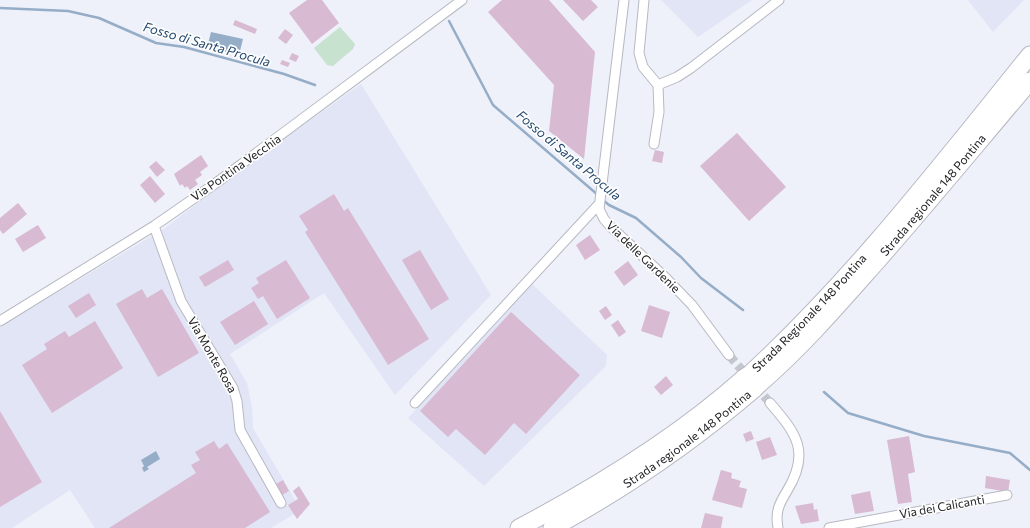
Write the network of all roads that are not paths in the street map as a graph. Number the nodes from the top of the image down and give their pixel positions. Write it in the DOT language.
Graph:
graph roads {
  1 [pos="462,0"];
  2 [pos="624,0"];
  3 [pos="644,0"];
  4 [pos="779,0"];
  5 [pos="1030,55"];
  6 [pos="1030,81"];
  7 [pos="658,84"];
  8 [pos="654,144"];
  9 [pos="599,204"];
  10 [pos="154,226"];
  11 [pos="0,321"];
  12 [pos="729,356"];
  13 [pos="752,381"];
  14 [pos="415,403"];
  15 [pos="770,403"];
  16 [pos="1008,495"];
  17 [pos="281,503"];
  18 [pos="519,528"];
  19 [pos="552,528"];
  20 [pos="778,528"];
  21 [pos="829,528"];
  1 -- 10 [label="street, Via Pontina Vecchia"];
  2 -- 9 [label="street"];
  3 -- 7 [label="street"];
  4 -- 7 [label="street"];
  5 -- 13 [label="highway, Strada Regionale 148 Pontina"];
  6 -- 13 [label="highway, Strada regionale 148 Pontina"];
  7 -- 8 [label="street"];
  9 -- 12 [label="street, Via delle Gardenie"];
  9 -- 14 [label="street"];
  10 -- 11 [label="street, Via Pontina Vecchia"];
  10 -- 17 [label="street, Via Monte Rosa"];
  13 -- 18 [label="highway, Strada Regionale 148 Pontina"];
  13 -- 19 [label="highway, Strada regionale 148 Pontina"];
  15 -- 20 [label="street"];
  16 -- 21 [label="street, Via dei Calicanti"];
}
